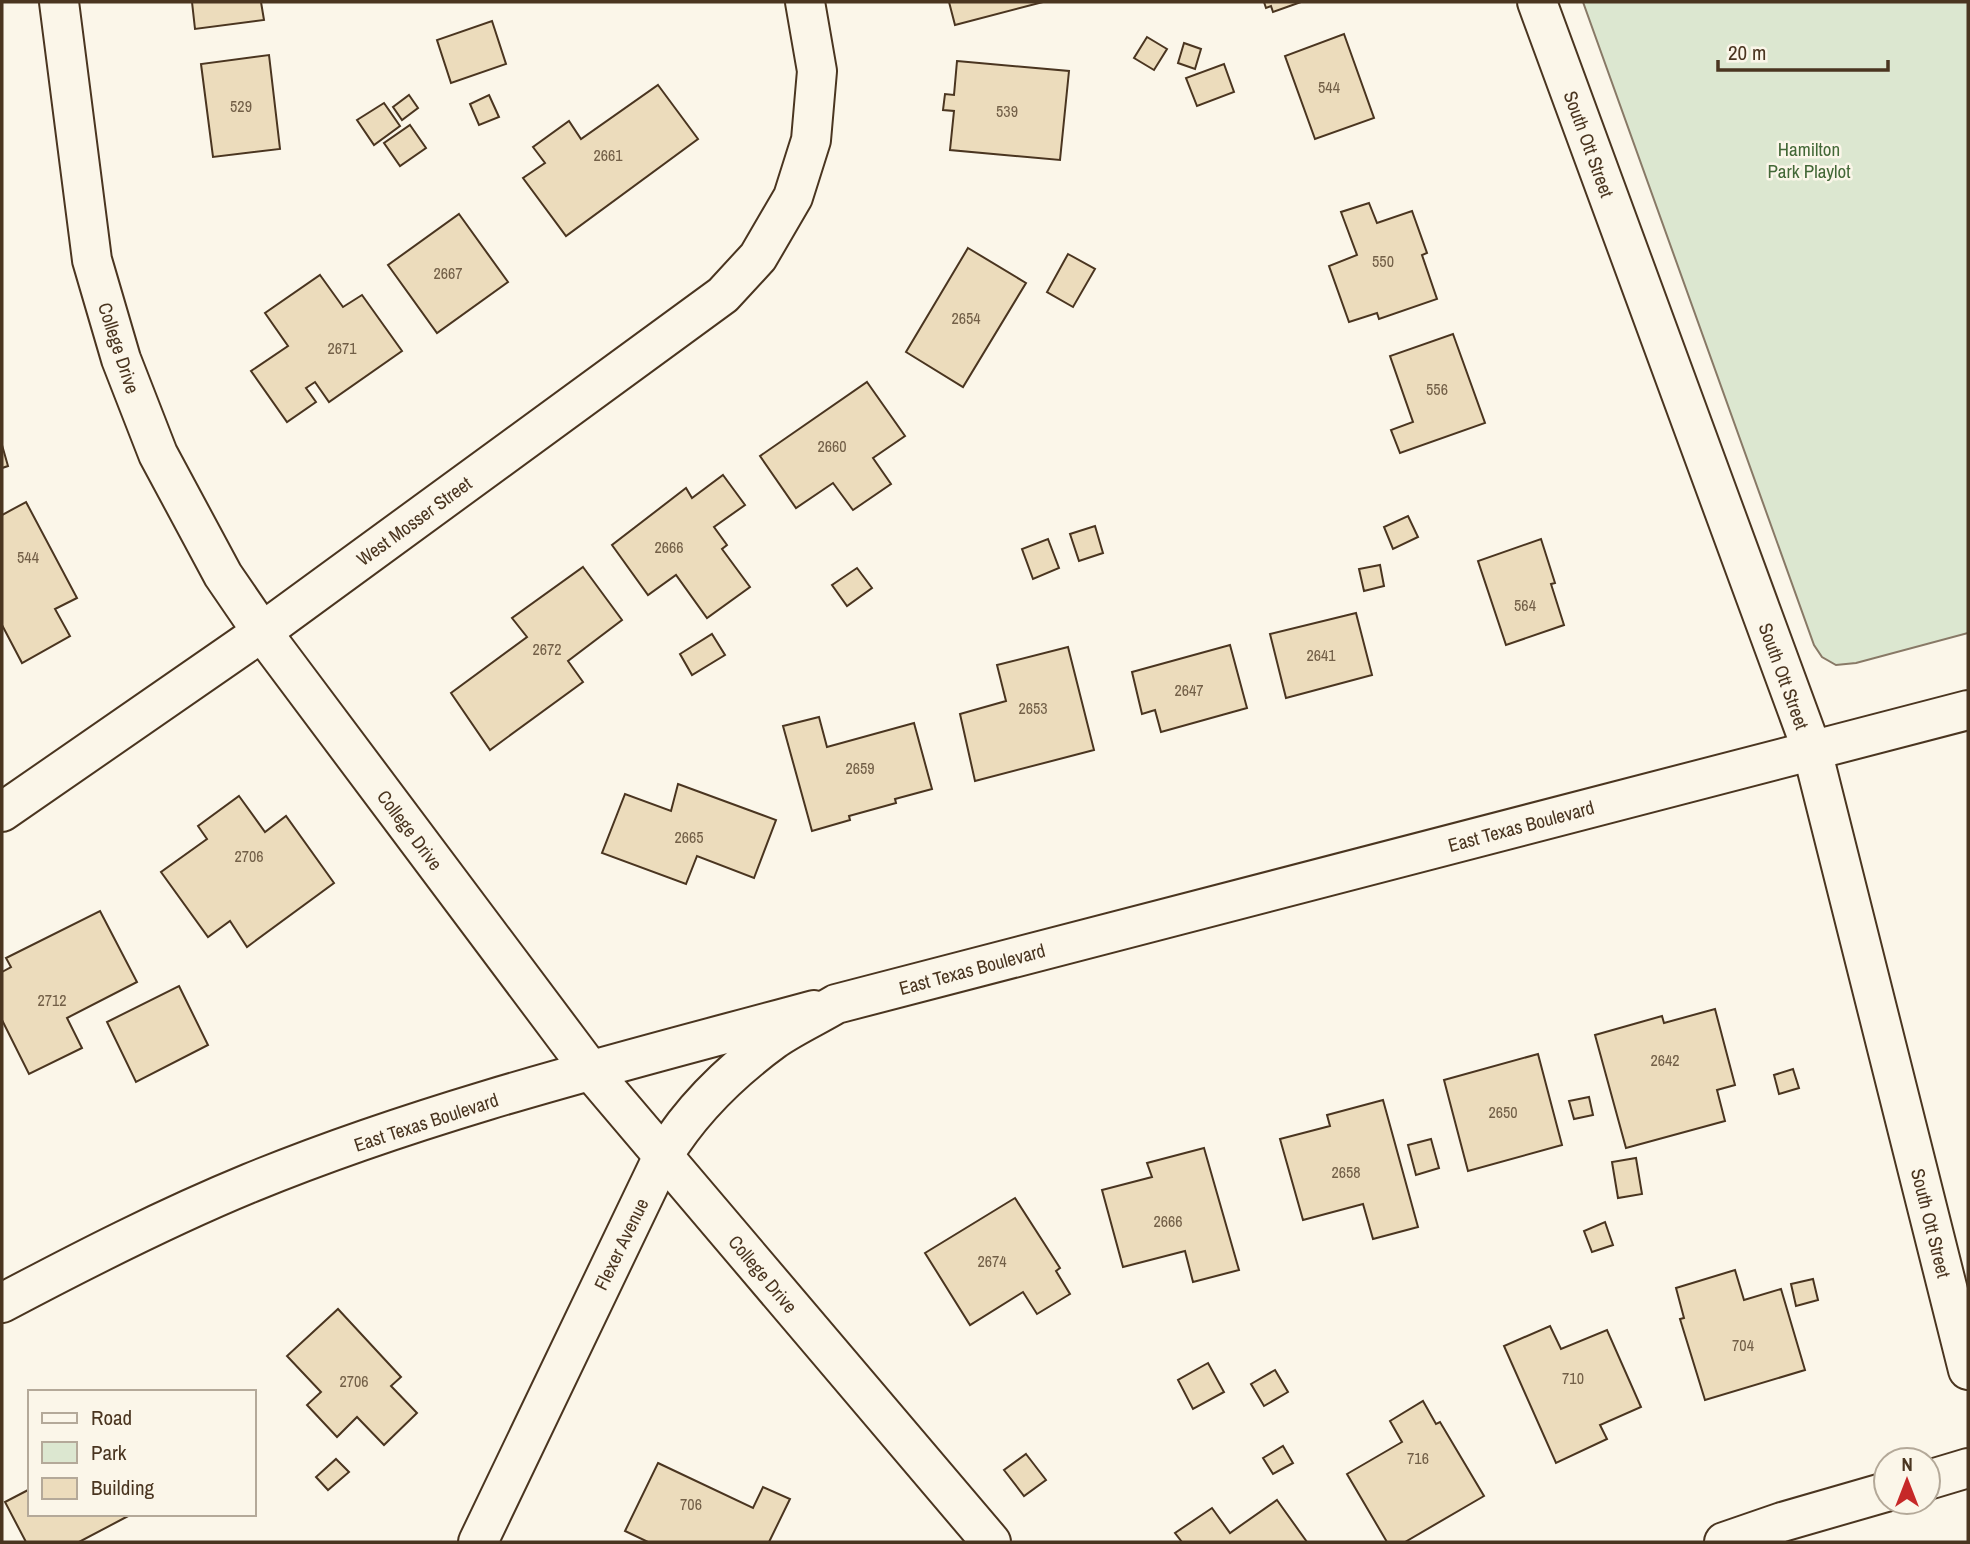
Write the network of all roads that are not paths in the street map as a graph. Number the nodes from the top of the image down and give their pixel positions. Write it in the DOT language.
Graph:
graph roads {
  1 [pos="59,2"];
  2 [pos="805,2"];
  3 [pos="1537,2"];
  4 [pos="262,632"];
  5 [pos="1968,710"];
  6 [pos="1812,750"];
  7 [pos="2,812"];
  8 [pos="836,1004"];
  9 [pos="591,1071"];
  10 [pos="663,1156"];
  11 [pos="2,1303"];
  12 [pos="1968,1370"];
  13 [pos="1968,1468"];
  14 [pos="1942,1476"];
  15 [pos="1872,1496"];
  16 [pos="478,1542"];
  17 [pos="991,1542"];
  18 [pos="1724,1542"];
  1 -- 4 [label="street, College Drive"];
  2 -- 4 [label="street, West Mosser Street"];
  3 -- 6 [label="street, South Ott Street"];
  4 -- 7 [label="street, West Mosser Street"];
  4 -- 9 [label="street, College Drive"];
  5 -- 6 [label="street, East Texas Boulevard"];
  6 -- 8 [label="street, East Texas Boulevard"];
  6 -- 12 [label="street, South Ott Street"];
  8 -- 9 [label="street, East Texas Boulevard"];
  8 -- 10 [label="street, Flexer Avenue"];
  9 -- 10 [label="street, College Drive"];
  9 -- 11 [label="street, East Texas Boulevard"];
  10 -- 16 [label="street, Flexer Avenue"];
  10 -- 17 [label="street, College Drive"];
  13 -- 14 [label="street"];
  15 -- 18 [label="street"];
}
